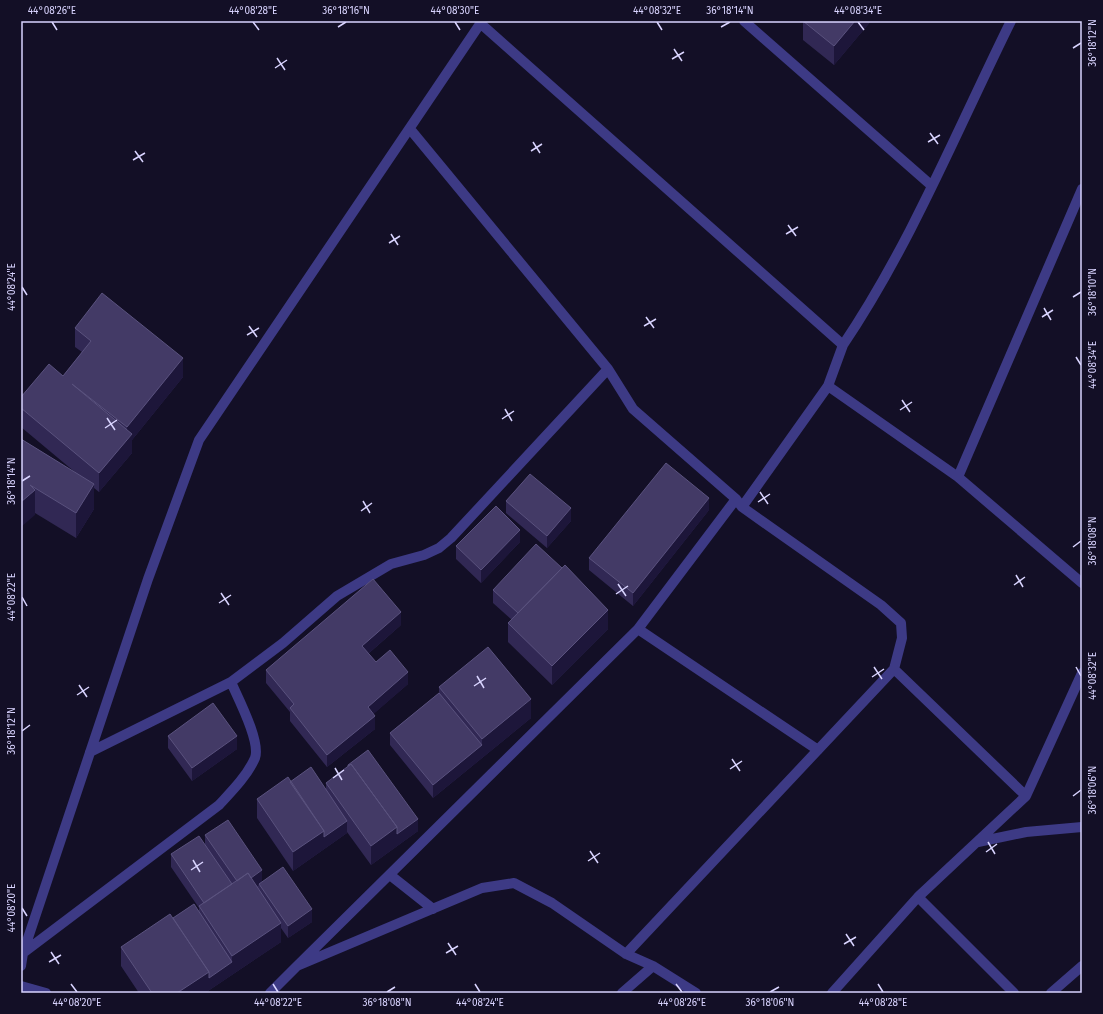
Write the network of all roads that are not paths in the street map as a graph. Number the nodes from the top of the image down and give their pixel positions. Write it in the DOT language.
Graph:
graph roads {
  1 [pos="744,21"];
  2 [pos="1011,21"];
  3 [pos="481,22"];
  4 [pos="410,129"];
  5 [pos="932,186"];
  6 [pos="1082,189"];
  7 [pos="843,345"];
  8 [pos="608,369"];
  9 [pos="828,386"];
  10 [pos="958,477"];
  11 [pos="736,499"];
  12 [pos="742,507"];
  13 [pos="1082,583"];
  14 [pos="638,629"];
  15 [pos="894,669"];
  16 [pos="1082,673"];
  17 [pos="231,682"];
  18 [pos="818,750"];
  19 [pos="90,752"];
  20 [pos="1026,796"];
  21 [pos="1082,827"];
  22 [pos="978,842"];
  23 [pos="390,875"];
  24 [pos="918,897"];
  25 [pos="433,909"];
  26 [pos="23,953"];
  27 [pos="626,954"];
  28 [pos="21,966"];
  29 [pos="297,966"];
  30 [pos="653,966"];
  31 [pos="1082,966"];
  32 [pos="21,986"];
  33 [pos="46,993"];
  34 [pos="270,993"];
  35 [pos="622,993"];
  36 [pos="696,993"];
  37 [pos="832,993"];
  38 [pos="1014,993"];
  39 [pos="1051,993"];
  1 -- 5 [label="street"];
  2 -- 5 [label="street"];
  3 -- 4 [label="street"];
  3 -- 7 [label="street"];
  4 -- 8 [label="street"];
  4 -- 19 [label="street"];
  5 -- 7 [label="street"];
  6 -- 10 [label="street"];
  7 -- 9 [label="street"];
  8 -- 11 [label="street"];
  8 -- 17 [label="street"];
  9 -- 10 [label="street"];
  9 -- 12 [label="street"];
  10 -- 13 [label="street"];
  11 -- 12 [label="street"];
  11 -- 14 [label="street"];
  12 -- 15 [label="street"];
  14 -- 18 [label="street"];
  14 -- 23 [label="street"];
  15 -- 18 [label="street"];
  15 -- 20 [label="street"];
  16 -- 20 [label="street"];
  17 -- 19 [label="street"];
  17 -- 26 [label="street"];
  18 -- 27 [label="street"];
  19 -- 26 [label="street"];
  20 -- 22 [label="street"];
  21 -- 22 [label="street"];
  22 -- 24 [label="street"];
  23 -- 25 [label="street"];
  23 -- 29 [label="street"];
  24 -- 37 [label="street"];
  24 -- 38 [label="street"];
  25 -- 27 [label="street"];
  25 -- 29 [label="street"];
  26 -- 28 [label="street"];
  27 -- 30 [label="street"];
  29 -- 34 [label="street"];
  30 -- 35 [label="street"];
  30 -- 36 [label="street"];
  31 -- 39 [label="street"];
  32 -- 33 [label="street"];
}
